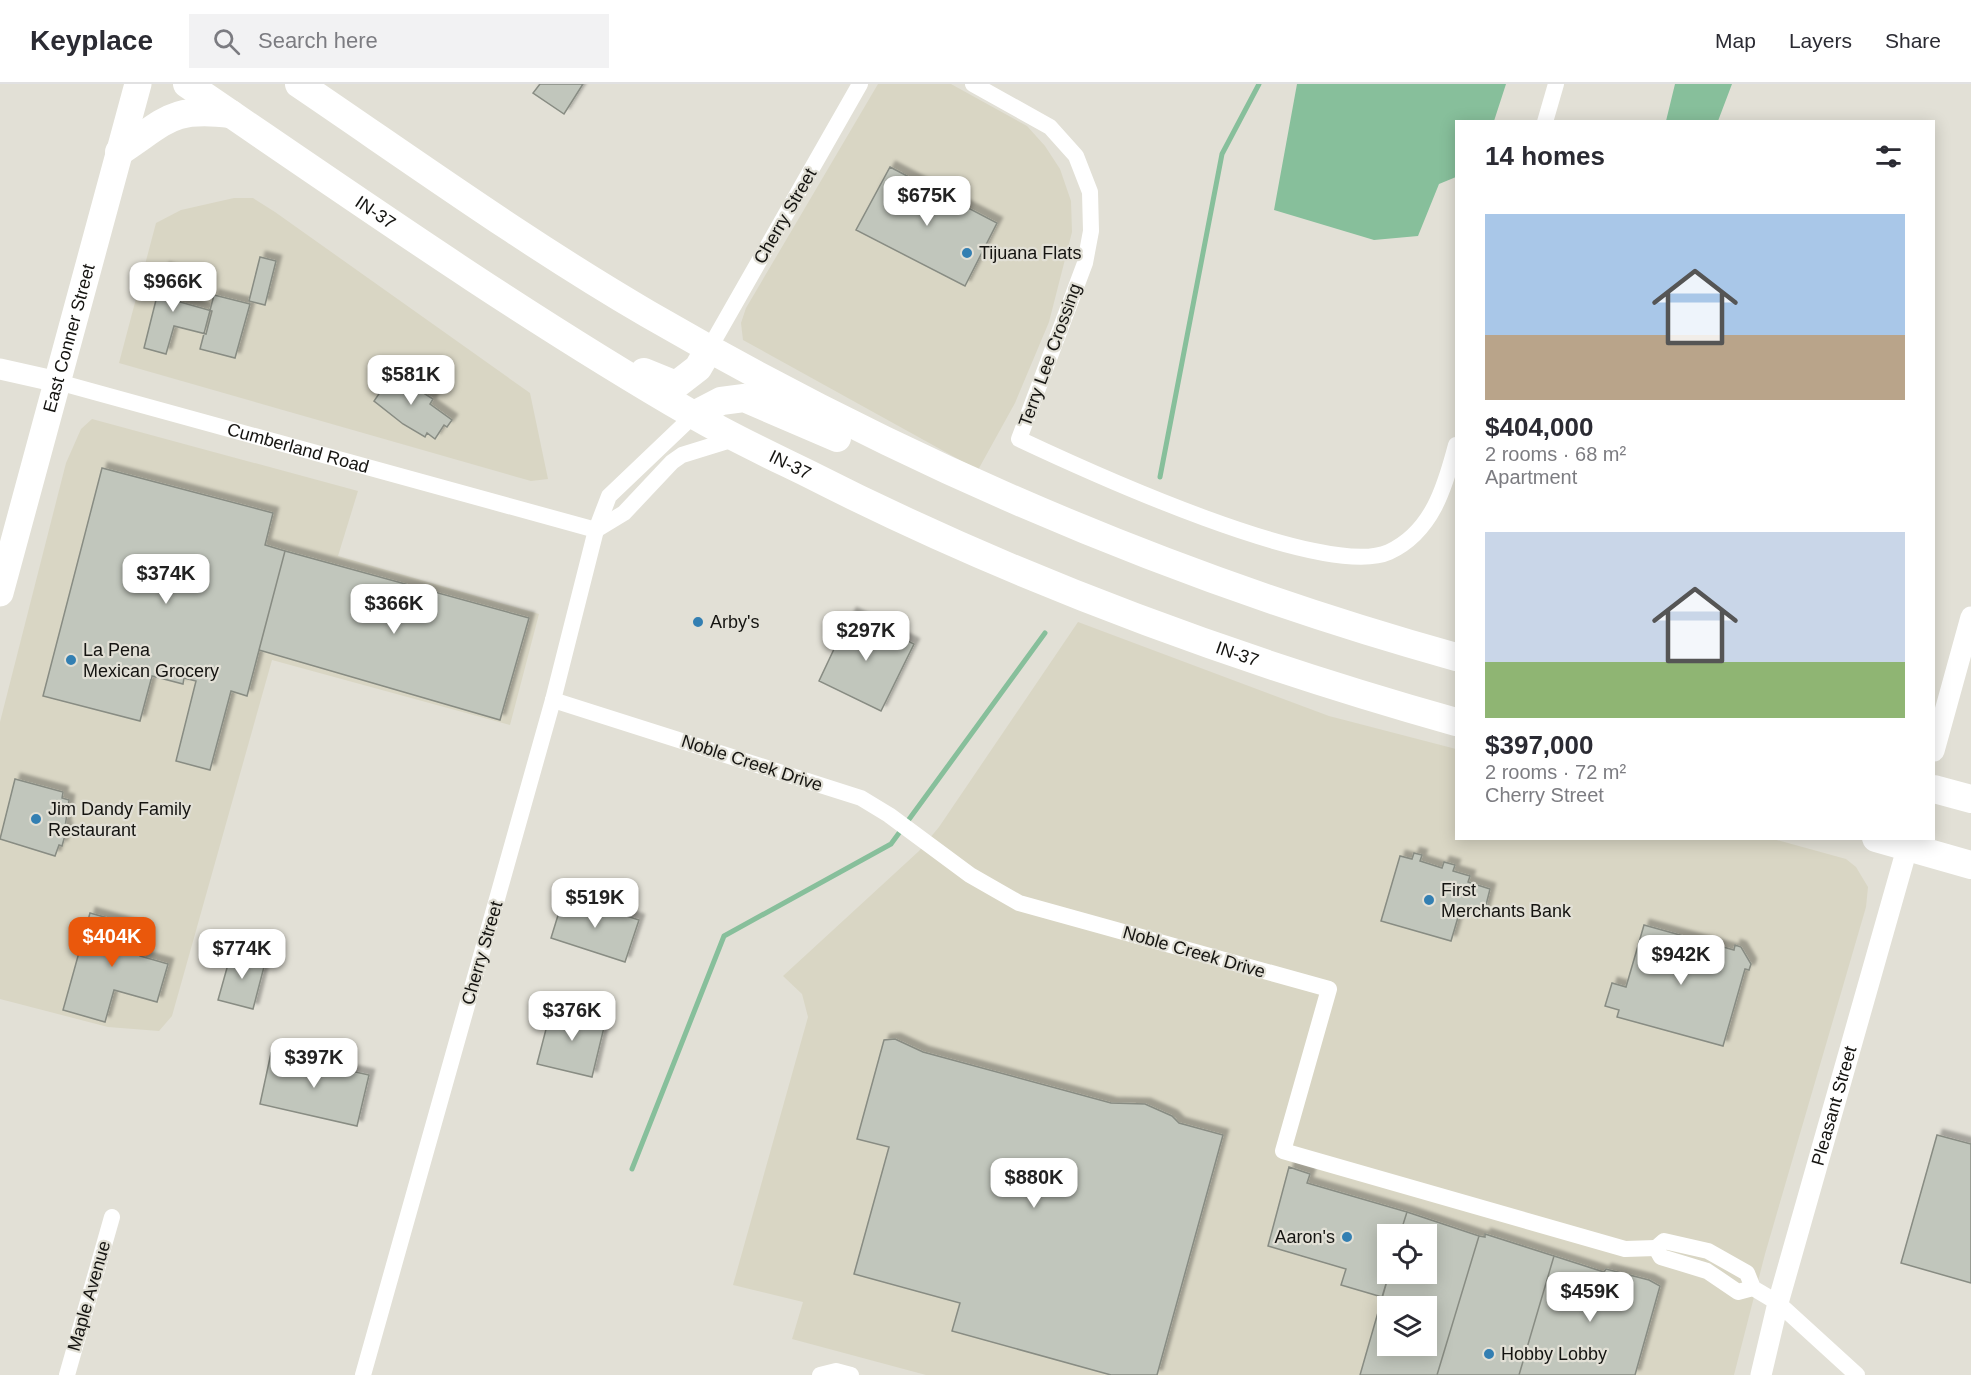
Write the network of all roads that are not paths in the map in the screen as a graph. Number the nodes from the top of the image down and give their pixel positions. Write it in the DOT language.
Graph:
graph roads {
  1 [pos="138,84"];
  2 [pos="187,84"];
  3 [pos="299,84"];
  4 [pos="860,84"];
  5 [pos="973,84"];
  6 [pos="1556,84"];
  7 [pos="232,114"];
  8 [pos="1546,120"];
  9 [pos="119,152"];
  10 [pos="531,317"];
  11 [pos="709,349"];
  12 [pos="0,369"];
  13 [pos="58,382"];
  14 [pos="694,415"];
  15 [pos="737,438"];
  16 [pos="896,447"];
  17 [pos="1455,448"];
  18 [pos="596,530"];
  19 [pos="0,593"];
  20 [pos="1971,617"];
  21 [pos="1455,657"];
  22 [pos="553,700"];
  23 [pos="1455,722"];
  24 [pos="1935,748"];
  25 [pos="1935,789"];
  26 [pos="1971,799"];
  27 [pos="1889,840"];
  28 [pos="1908,843"];
  29 [pos="1971,865"];
  30 [pos="112,1217"];
  31 [pos="1778,1303"];
  32 [pos="67,1375"];
  33 [pos="363,1375"];
  34 [pos="1761,1375"];
  35 [pos="1857,1375"];
  1 -- 9 [label="main road, East Conner Street"];
  2 -- 7 [label="highway, IN-37"];
  3 -- 11 [label="highway"];
  4 -- 11 [label="street, Cherry Street"];
  5 -- 17 [label="street, Terry Lee Crossing"];
  6 -- 8 [label="street"];
  7 -- 9 [label="highway"];
  7 -- 10 [label="highway, IN-37"];
  9 -- 13 [label="main road, East Conner Street"];
  10 -- 11 [label="highway"];
  10 -- 14 [label="highway, IN-37"];
  11 -- 16 [label="highway"];
  12 -- 13 [label="street, Cumberland Road"];
  13 -- 18 [label="street, Cumberland Road"];
  13 -- 19 [label="main road, East Conner Street"];
  14 -- 15 [label="highway, IN-37"];
  14 -- 16 [label="highway"];
  14 -- 18 [label="street, Cherry Street"];
  15 -- 18 [label="street"];
  15 -- 23 [label="highway, IN-37"];
  16 -- 21 [label="highway"];
  18 -- 22 [label="street, Cherry Street"];
  20 -- 24 [label="street"];
  22 -- 31 [label="street, Noble Creek Drive"];
  22 -- 33 [label="street, Cherry Street"];
  25 -- 26 [label="highway"];
  27 -- 28 [label="highway"];
  28 -- 29 [label="highway"];
  28 -- 31 [label="street, Pleasant Street"];
  30 -- 32 [label="street, Maple Avenue"];
  31 -- 34 [label="street, Pleasant Street"];
  31 -- 35 [label="street, Noble Creek Drive"];
}
